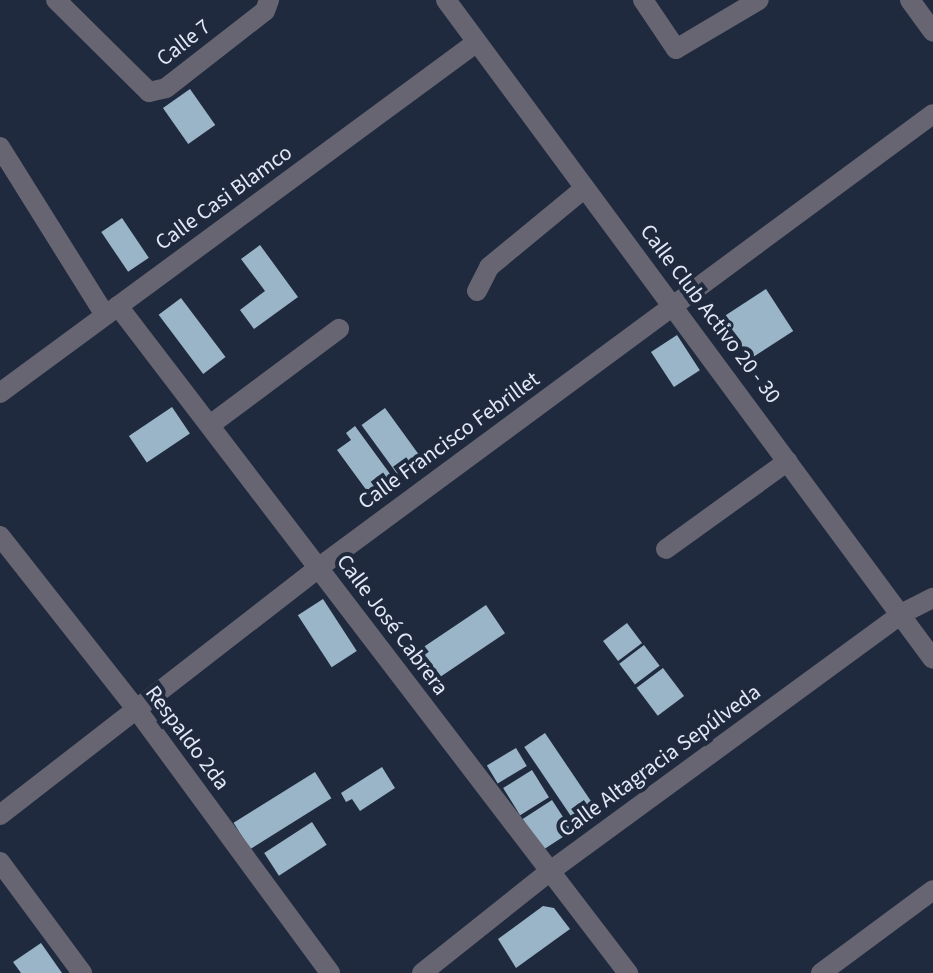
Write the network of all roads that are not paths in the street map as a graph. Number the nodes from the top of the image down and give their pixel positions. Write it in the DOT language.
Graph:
graph roads {
  1 [pos="56,0"];
  2 [pos="446,0"];
  3 [pos="643,0"];
  4 [pos="759,0"];
  5 [pos="910,0"];
  6 [pos="269,1"];
  7 [pos="933,32"];
  8 [pos="477,42"];
  9 [pos="933,114"];
  10 [pos="0,147"];
  11 [pos="585,188"];
  12 [pos="477,291"];
  13 [pos="674,305"];
  14 [pos="112,310"];
  15 [pos="339,329"];
  16 [pos="0,393"];
  17 [pos="210,425"];
  18 [pos="788,461"];
  19 [pos="0,536"];
  20 [pos="666,549"];
  21 [pos="318,568"];
  22 [pos="933,598"];
  23 [pos="901,614"];
  24 [pos="933,659"];
  25 [pos="137,710"];
  26 [pos="0,815"];
  27 [pos="0,862"];
  28 [pos="549,872"];
  29 [pos="933,890"];
  30 [pos="82,973"];
  31 [pos="330,973"];
  32 [pos="422,973"];
  33 [pos="628,973"];
  34 [pos="821,973"];
  1 -- 6 [label="street, Calle 7"];
  2 -- 8 [label="street, Calle Club Activo 20 - 30"];
  3 -- 4 [label="street"];
  5 -- 7 [label="street"];
  8 -- 11 [label="street, Calle Club Activo 20 - 30"];
  8 -- 14 [label="street, Calle Casi Blamco"];
  9 -- 13 [label="street, Calle Francisco Febrillet"];
  10 -- 14 [label="street, Calle José Cabrera"];
  11 -- 12 [label="street"];
  11 -- 13 [label="street, Calle Club Activo 20 - 30"];
  13 -- 18 [label="street, Calle Club Activo 20 - 30"];
  13 -- 21 [label="street, Calle Francisco Febrillet"];
  14 -- 16 [label="street, Calle Casi Blamco"];
  14 -- 17 [label="street, Calle José Cabrera"];
  15 -- 17 [label="street"];
  17 -- 21 [label="street, Calle José Cabrera"];
  18 -- 20 [label="street"];
  18 -- 23 [label="street, Calle Club Activo 20 - 30"];
  19 -- 25 [label="street, Respaldo 2da"];
  21 -- 25 [label="street, Calle Francisco Febrillet"];
  21 -- 28 [label="street, Calle José Cabrera"];
  22 -- 23 [label="street, Calle Altagracia Sepúlveda"];
  23 -- 24 [label="street, Calle Club Activo 20 - 30"];
  23 -- 28 [label="street, Calle Altagracia Sepúlveda"];
  25 -- 26 [label="street, Calle Francisco Febrillet"];
  25 -- 31 [label="street, Respaldo 2da"];
  27 -- 30 [label="street"];
  28 -- 32 [label="street, Calle Altagracia Sepúlveda"];
  28 -- 33 [label="street, Calle José Cabrera"];
  29 -- 34 [label="street"];
}
